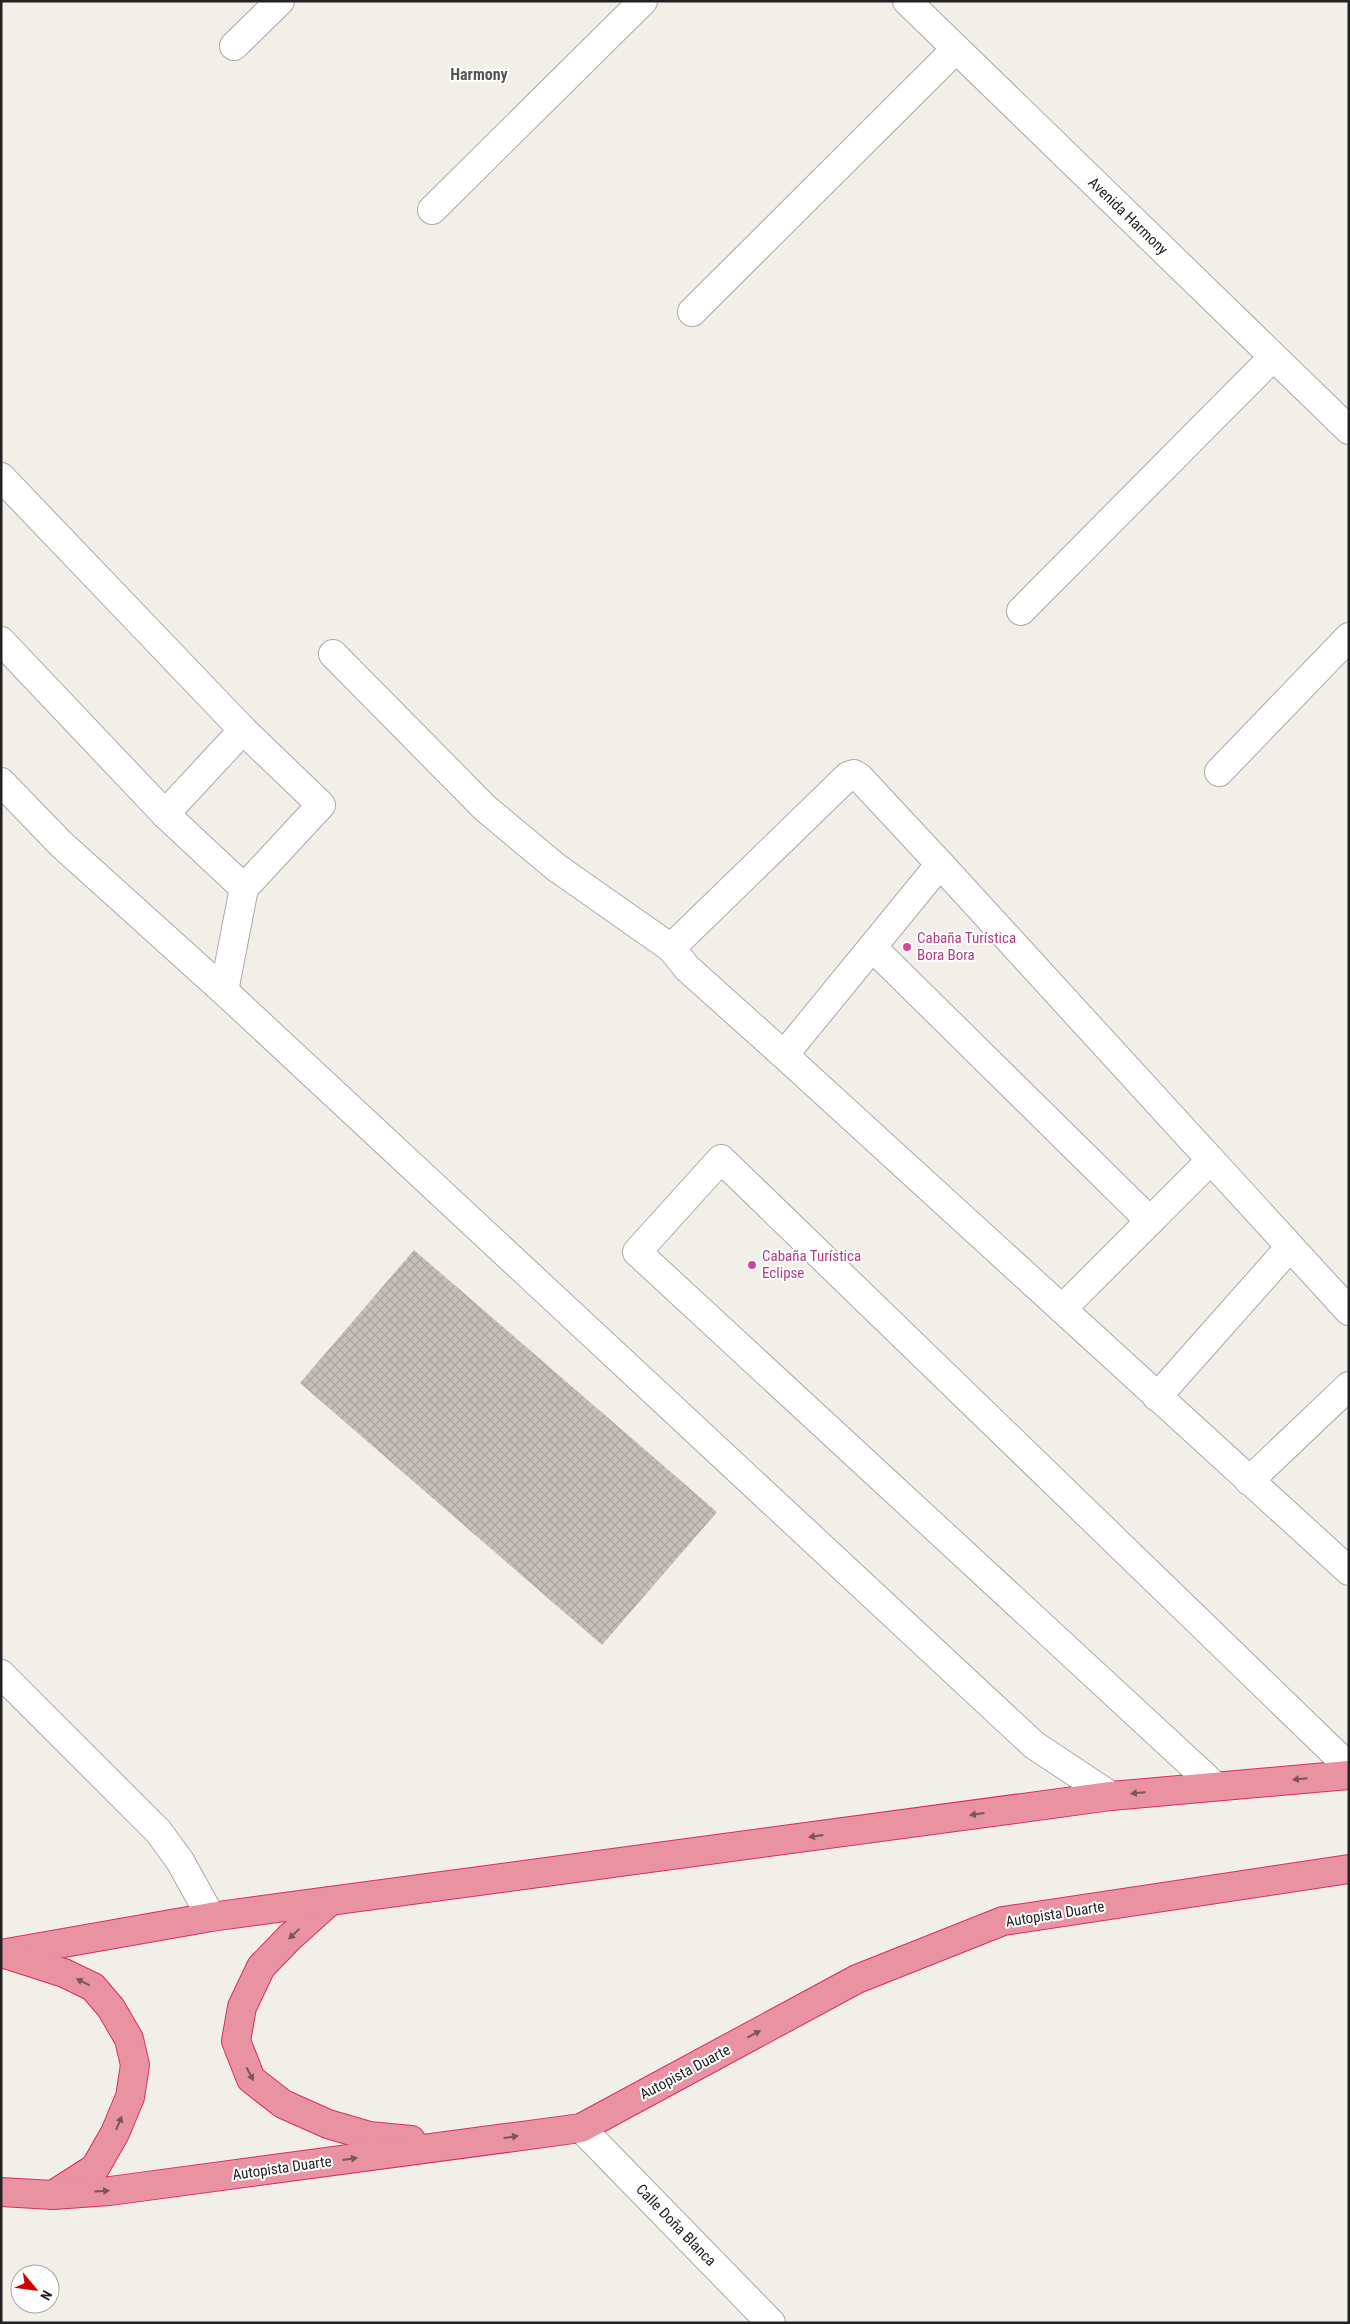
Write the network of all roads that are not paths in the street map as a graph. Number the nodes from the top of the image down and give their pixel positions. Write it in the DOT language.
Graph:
graph roads {
  1 [pos="280,1"];
  2 [pos="643,1"];
  3 [pos="907,1"];
  4 [pos="234,46"];
  5 [pos="956,49"];
  6 [pos="432,210"];
  7 [pos="692,312"];
  8 [pos="1273,357"];
  9 [pos="1349,430"];
  10 [pos="1,476"];
  11 [pos="1022,611"];
  12 [pos="1349,637"];
  13 [pos="1,641"];
  14 [pos="333,654"];
  15 [pos="243,730"];
  16 [pos="1219,772"];
  17 [pos="1,782"];
  18 [pos="165,814"];
  19 [pos="940,864"];
  20 [pos="244,888"];
  21 [pos="872,947"];
  22 [pos="671,948"];
  23 [pos="224,991"];
  24 [pos="784,1055"];
  25 [pos="1211,1160"];
  26 [pos="1150,1221"];
  27 [pos="1290,1247"];
  28 [pos="1062,1309"];
  29 [pos="1349,1311"];
  30 [pos="1349,1386"];
  31 [pos="1158,1397"];
  32 [pos="1250,1481"];
  33 [pos="1349,1571"];
  34 [pos="1,1674"];
  35 [pos="1349,1767"];
  36 [pos="1349,1775"];
  37 [pos="1215,1786"];
  38 [pos="1111,1796"];
  39 [pos="1349,1869"];
  40 [pos="330,1901"];
  41 [pos="211,1917"];
  42 [pos="3,1954"];
  43 [pos="581,2128"];
  44 [pos="457,2145"];
  45 [pos="1,2192"];
  46 [pos="53,2195"];
  47 [pos="771,2323"];
  1 -- 4 [label="street"];
  2 -- 6 [label="street"];
  3 -- 5 [label="street, Avenida Harmony"];
  5 -- 7 [label="street"];
  5 -- 8 [label="street, Avenida Harmony"];
  8 -- 9 [label="street, Avenida Harmony"];
  8 -- 11 [label="street"];
  10 -- 15 [label="street"];
  12 -- 16 [label="street"];
  13 -- 18 [label="street"];
  14 -- 22 [label="street"];
  15 -- 18 [label="street"];
  15 -- 20 [label="street"];
  17 -- 23 [label="street"];
  18 -- 20 [label="street"];
  19 -- 21 [label="street"];
  19 -- 22 [label="street"];
  19 -- 25 [label="street"];
  20 -- 23 [label="street"];
  21 -- 24 [label="street"];
  21 -- 26 [label="street"];
  22 -- 24 [label="street"];
  23 -- 38 [label="street"];
  24 -- 28 [label="street"];
  25 -- 26 [label="street"];
  25 -- 27 [label="street"];
  26 -- 28 [label="street"];
  27 -- 29 [label="street"];
  27 -- 31 [label="street"];
  28 -- 31 [label="street"];
  30 -- 32 [label="street"];
  31 -- 32 [label="street"];
  32 -- 33 [label="street"];
  34 -- 41 [label="street"];
  35 -- 37 [label="street"];
  36 -- 37 [label="highway, one-way"];
  37 -- 38 [label="highway, one-way"];
  38 -- 40 [label="highway, one-way"];
  43 -- 39 [label="highway, Autopista Duarte, one-way"];
  40 -- 41 [label="highway"];
  40 -- 44 [label="highway, one-way"];
  41 -- 42 [label="highway"];
  46 -- 42 [label="highway, one-way"];
  44 -- 43 [label="highway, Autopista Duarte, one-way"];
  43 -- 47 [label="street, Calle Doña Blanca"];
  46 -- 44 [label="highway, Autopista Duarte, one-way"];
  45 -- 46 [label="highway, Autopista Duarte"];
}
